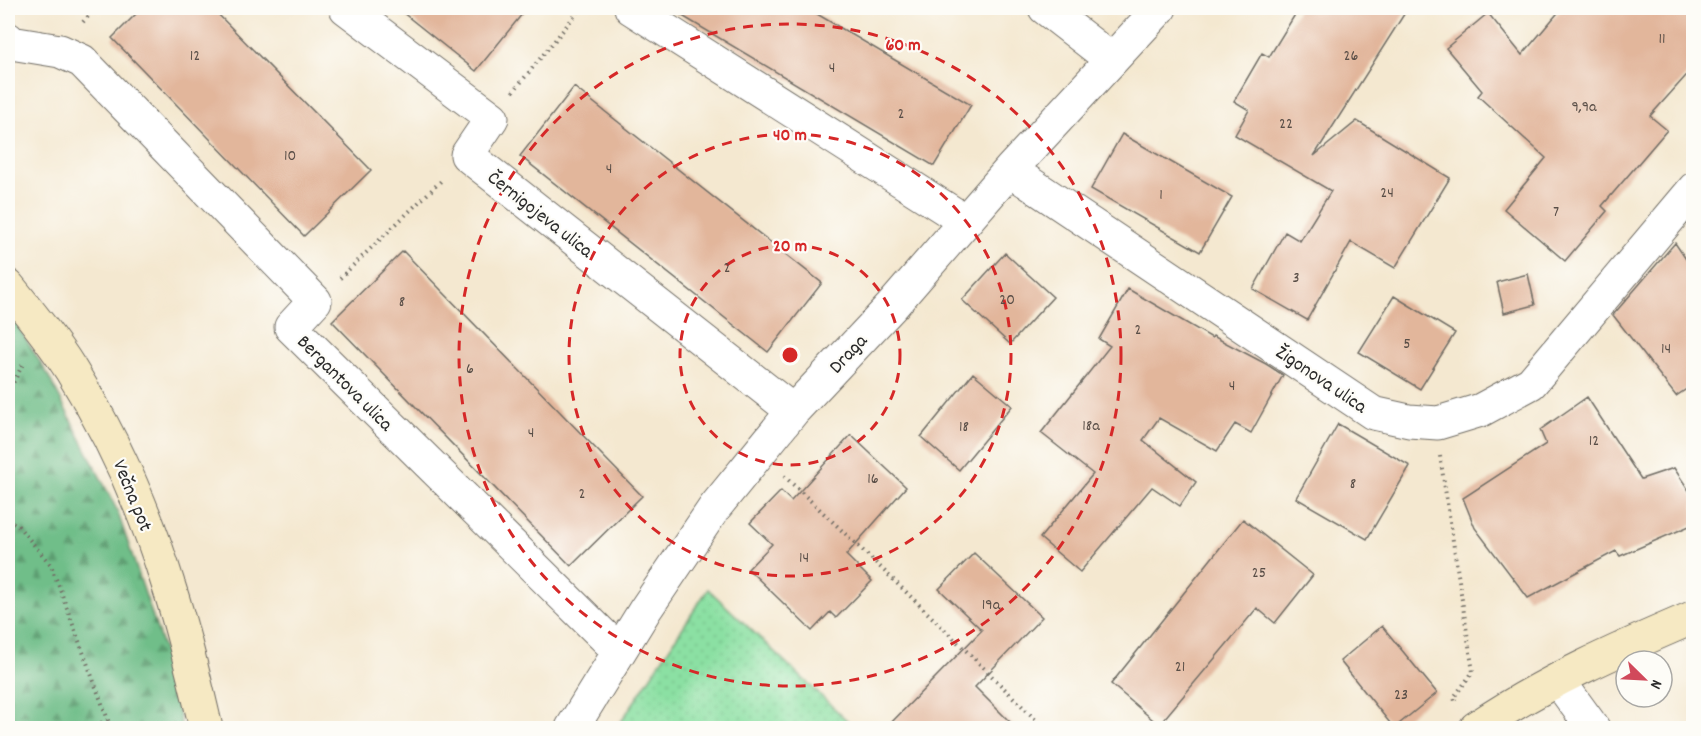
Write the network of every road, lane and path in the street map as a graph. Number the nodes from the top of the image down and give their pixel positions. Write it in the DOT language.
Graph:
graph roads {
  1 [pos="346,8"];
  2 [pos="581,8"];
  3 [pos="631,8"];
  4 [pos="1045,8"];
  5 [pos="1160,8"];
  6 [pos="8,39"];
  7 [pos="1112,60"];
  8 [pos="492,118"];
  9 [pos="467,155"];
  10 [pos="1010,170"];
  11 [pos="1694,189"];
  12 [pos="965,221"];
  13 [pos="8,286"];
  14 [pos="315,301"];
  15 [pos="793,411"];
  16 [pos="1438,423"];
  17 [pos="759,453"];
  18 [pos="8,519"];
  19 [pos="1694,617"];
  20 [pos="619,651"];
  21 [pos="1558,680"];
  22 [pos="1467,718"];
  23 [pos="107,720"];
  24 [pos="90,729"];
  25 [pos="111,729"];
  26 [pos="206,729"];
  27 [pos="572,729"];
  28 [pos="1044,729"];
  29 [pos="1593,729"];
  1 -- 8 [label="street"];
  2 -- 8 [label="path"];
  3 -- 12 [label="street"];
  4 -- 7 [label="street"];
  5 -- 7 [label="street, Draga"];
  6 -- 14 [label="street, Bergantova ulica"];
  7 -- 10 [label="street, Draga"];
  8 -- 9 [label="street"];
  9 -- 14 [label="path"];
  9 -- 15 [label="street, Černigojeva ulica"];
  10 -- 12 [label="street, Draga"];
  10 -- 16 [label="street, Žigonova ulica"];
  11 -- 16 [label="street, Žigonova ulica"];
  12 -- 15 [label="street, Draga"];
  13 -- 26 [label="main road, Večna pot"];
  14 -- 20 [label="street, Bergantova ulica"];
  15 -- 17 [label="street, Draga"];
  16 -- 22 [label="path"];
  17 -- 20 [label="street, Draga"];
  17 -- 28 [label="path"];
  18 -- 23 [label="path"];
  19 -- 21 [label="main road"];
  20 -- 27 [label="street, Draga"];
  21 -- 22 [label="main road"];
  21 -- 29 [label="street"];
  23 -- 24 [label="path"];
  23 -- 25 [label="path"];
}
